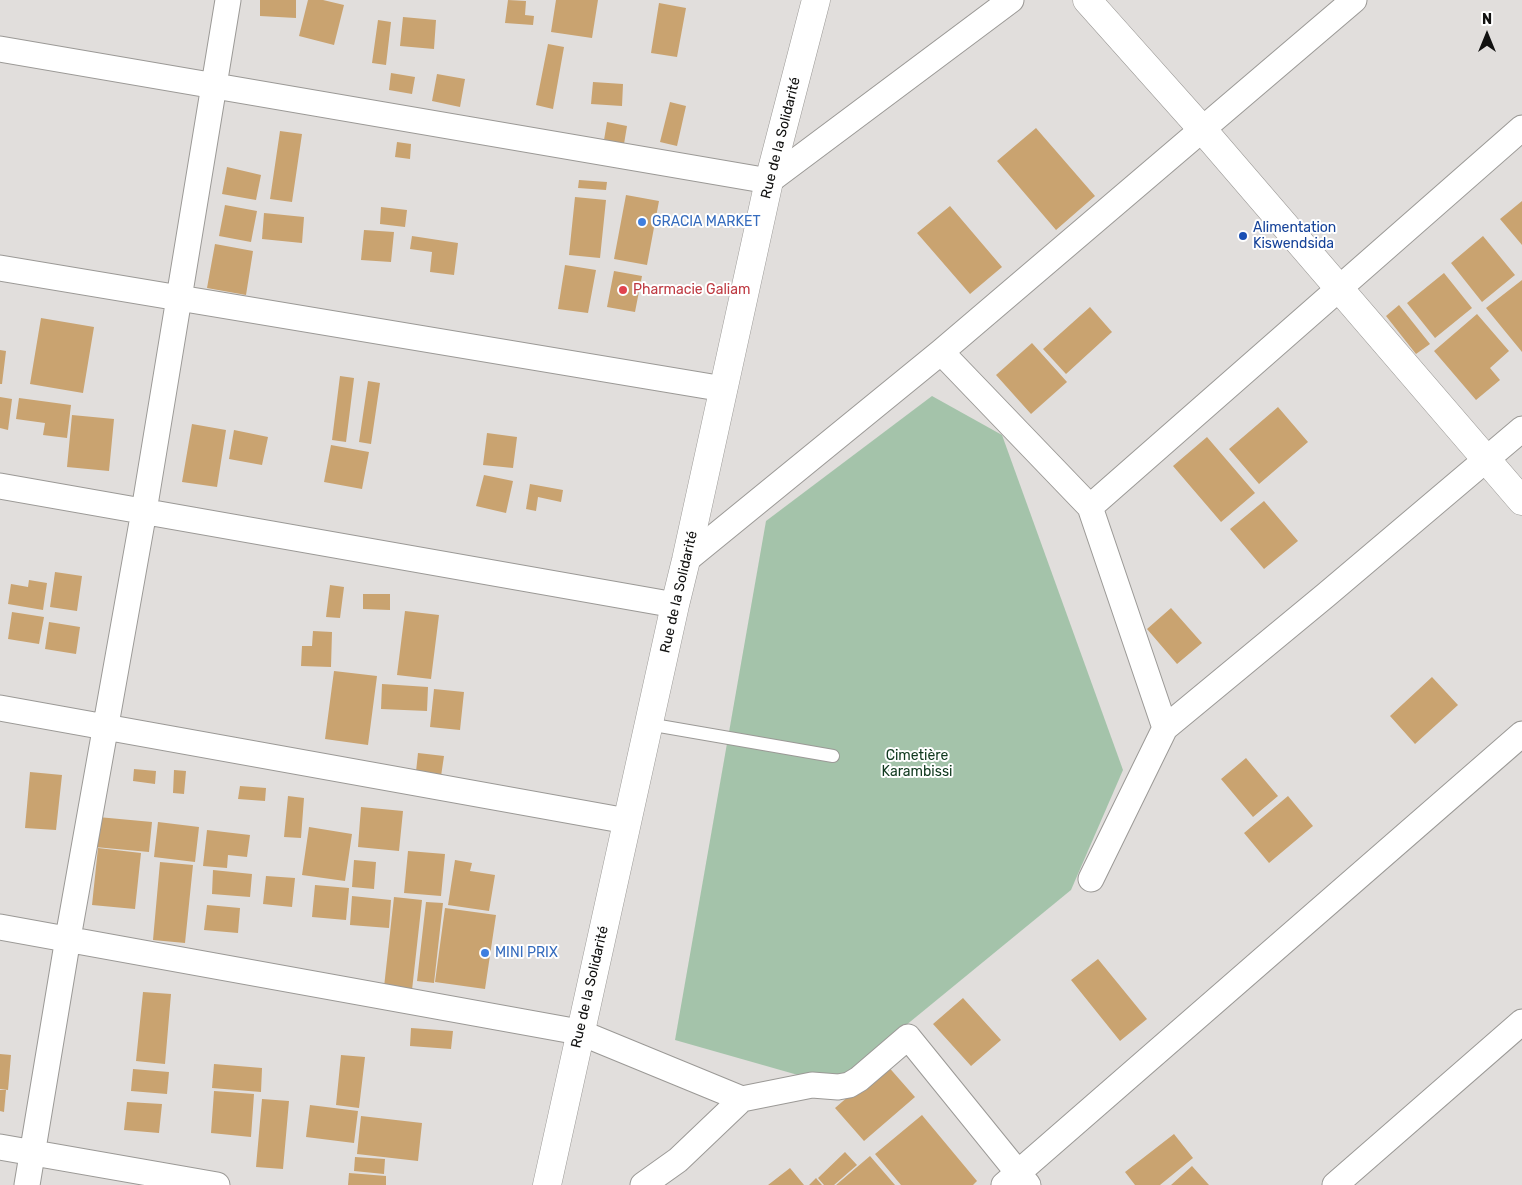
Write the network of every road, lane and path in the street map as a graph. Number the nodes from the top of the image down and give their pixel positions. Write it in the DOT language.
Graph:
graph roads {
  1 [pos="228,0"];
  2 [pos="816,0"];
  3 [pos="1011,0"];
  4 [pos="1087,0"];
  5 [pos="1354,0"];
  6 [pos="0,49"];
  7 [pos="214,86"];
  8 [pos="1522,128"];
  9 [pos="1202,129"];
  10 [pos="769,181"];
  11 [pos="0,268"];
  12 [pos="1338,290"];
  13 [pos="178,298"];
  14 [pos="941,352"];
  15 [pos="724,389"];
  16 [pos="1522,428"];
  17 [pos="1486,460"];
  18 [pos="0,486"];
  19 [pos="1522,501"];
  20 [pos="1090,507"];
  21 [pos="144,511"];
  22 [pos="686,560"];
  23 [pos="675,605"];
  24 [pos="0,708"];
  25 [pos="648,724"];
  26 [pos="105,726"];
  27 [pos="1164,728"];
  28 [pos="1522,734"];
  29 [pos="833,756"];
  30 [pos="627,821"];
  31 [pos="1090,879"];
  32 [pos="0,927"];
  33 [pos="68,938"];
  34 [pos="1522,1022"];
  35 [pos="579,1032"];
  36 [pos="742,1099"];
  37 [pos="0,1147"];
  38 [pos="33,1152"];
  39 [pos="1017,1181"];
  40 [pos="28,1185"];
  41 [pos="217,1185"];
  42 [pos="546,1185"];
  43 [pos="643,1185"];
  44 [pos="1335,1185"];
  1 -- 7 [label="street"];
  2 -- 10 [label="street, Rue de la Solidarité"];
  3 -- 10 [label="street"];
  4 -- 9 [label="street"];
  5 -- 9 [label="street"];
  6 -- 7 [label="street"];
  7 -- 10 [label="street"];
  7 -- 13 [label="street"];
  8 -- 12 [label="street"];
  9 -- 12 [label="street"];
  9 -- 14 [label="street"];
  10 -- 15 [label="street, Rue de la Solidarité"];
  11 -- 13 [label="street"];
  12 -- 17 [label="street"];
  12 -- 20 [label="street"];
  13 -- 15 [label="street"];
  13 -- 21 [label="street"];
  14 -- 20 [label="street"];
  14 -- 22 [label="street"];
  15 -- 22 [label="street, Rue de la Solidarité"];
  16 -- 17 [label="street"];
  17 -- 19 [label="street"];
  17 -- 27 [label="street"];
  18 -- 21 [label="street"];
  20 -- 27 [label="street"];
  21 -- 23 [label="street"];
  21 -- 26 [label="street"];
  22 -- 23 [label="street, Rue de la Solidarité"];
  23 -- 25 [label="street, Rue de la Solidarité"];
  24 -- 26 [label="street"];
  25 -- 29 [label="lane"];
  25 -- 30 [label="street, Rue de la Solidarité"];
  26 -- 30 [label="street"];
  26 -- 33 [label="street"];
  27 -- 31 [label="street"];
  28 -- 39 [label="street"];
  30 -- 35 [label="street, Rue de la Solidarité"];
  32 -- 33 [label="street"];
  33 -- 35 [label="street"];
  33 -- 38 [label="street"];
  34 -- 44 [label="street"];
  35 -- 36 [label="street"];
  35 -- 42 [label="street, Rue de la Solidarité"];
  36 -- 39 [label="street"];
  36 -- 43 [label="street"];
  37 -- 38 [label="street"];
  38 -- 40 [label="street"];
  38 -- 41 [label="street"];
}
